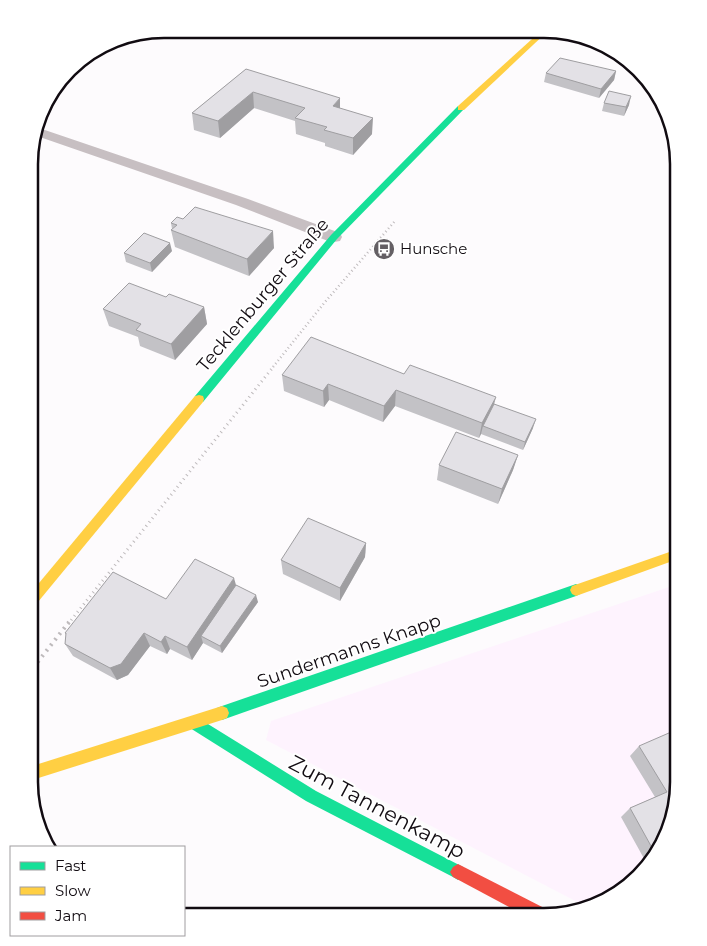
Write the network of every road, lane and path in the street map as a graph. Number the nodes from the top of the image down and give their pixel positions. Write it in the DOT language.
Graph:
graph roads {
  1 [pos="537,38"];
  2 [pos="42,133"];
  3 [pos="396,220"];
  4 [pos="334,237"];
  5 [pos="669,557"];
  6 [pos="38,593"];
  7 [pos="38,662"];
  8 [pos="196,723"];
  9 [pos="38,771"];
  10 [pos="527,908"];
  1 -- 4 [label="street, Tecklenburger Straße"];
  2 -- 4 [label="lane"];
  3 -- 7 [label="path"];
  4 -- 6 [label="street, Tecklenburger Straße"];
  5 -- 8 [label="street, Sundermanns Knapp"];
  8 -- 9 [label="street, Sundermanns Knapp"];
  8 -- 10 [label="street, Zum Tannenkamp"];
}
